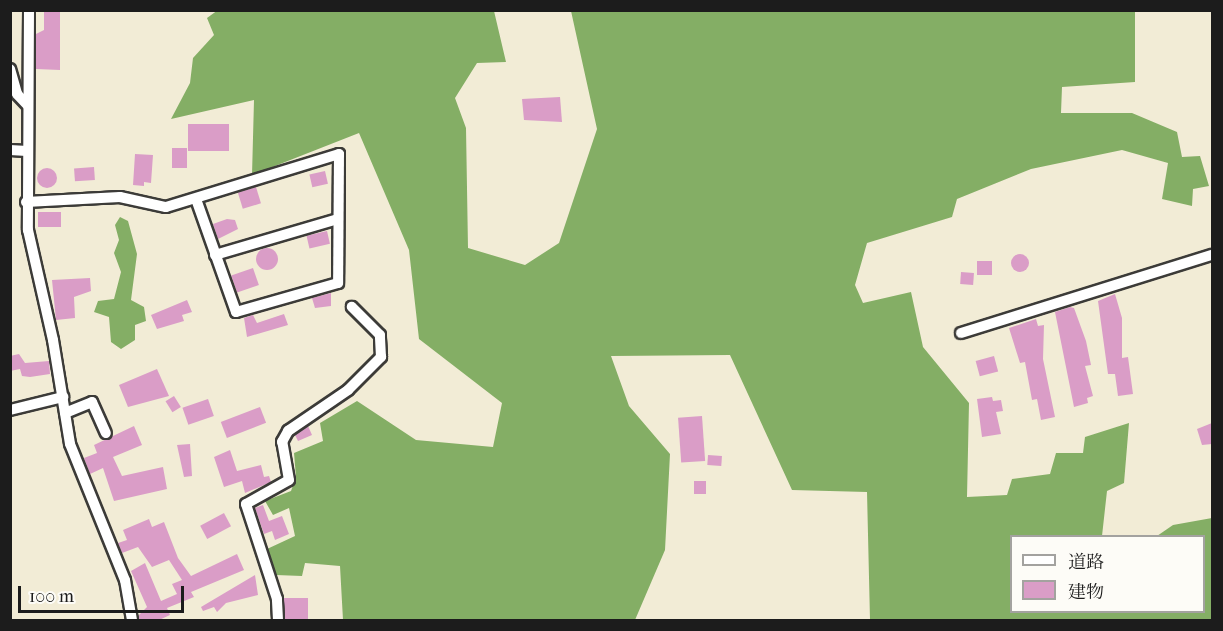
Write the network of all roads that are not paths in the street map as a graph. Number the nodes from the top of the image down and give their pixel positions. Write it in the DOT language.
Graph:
graph roads {
  1 [pos="28,10"];
  2 [pos="10,69"];
  3 [pos="28,106"];
  4 [pos="10,150"];
  5 [pos="27,151"];
  6 [pos="196,198"];
  7 [pos="26,202"];
  8 [pos="338,219"];
  9 [pos="215,255"];
  10 [pos="1212,255"];
  11 [pos="352,307"];
  12 [pos="962,333"];
  13 [pos="63,397"];
  14 [pos="10,410"];
  15 [pos="65,413"];
  16 [pos="106,433"];
  17 [pos="132,621"];
  18 [pos="278,621"];
  1 -- 3 [label="street"];
  2 -- 3 [label="street"];
  3 -- 5 [label="street"];
  4 -- 5 [label="street"];
  5 -- 7 [label="street"];
  6 -- 7 [label="street"];
  6 -- 8 [label="street"];
  6 -- 9 [label="street"];
  7 -- 13 [label="street"];
  8 -- 9 [label="street"];
  8 -- 9 [label="street"];
  10 -- 12 [label="street"];
  11 -- 18 [label="street"];
  13 -- 14 [label="street"];
  13 -- 15 [label="street"];
  15 -- 16 [label="street"];
  15 -- 17 [label="street"];
}
